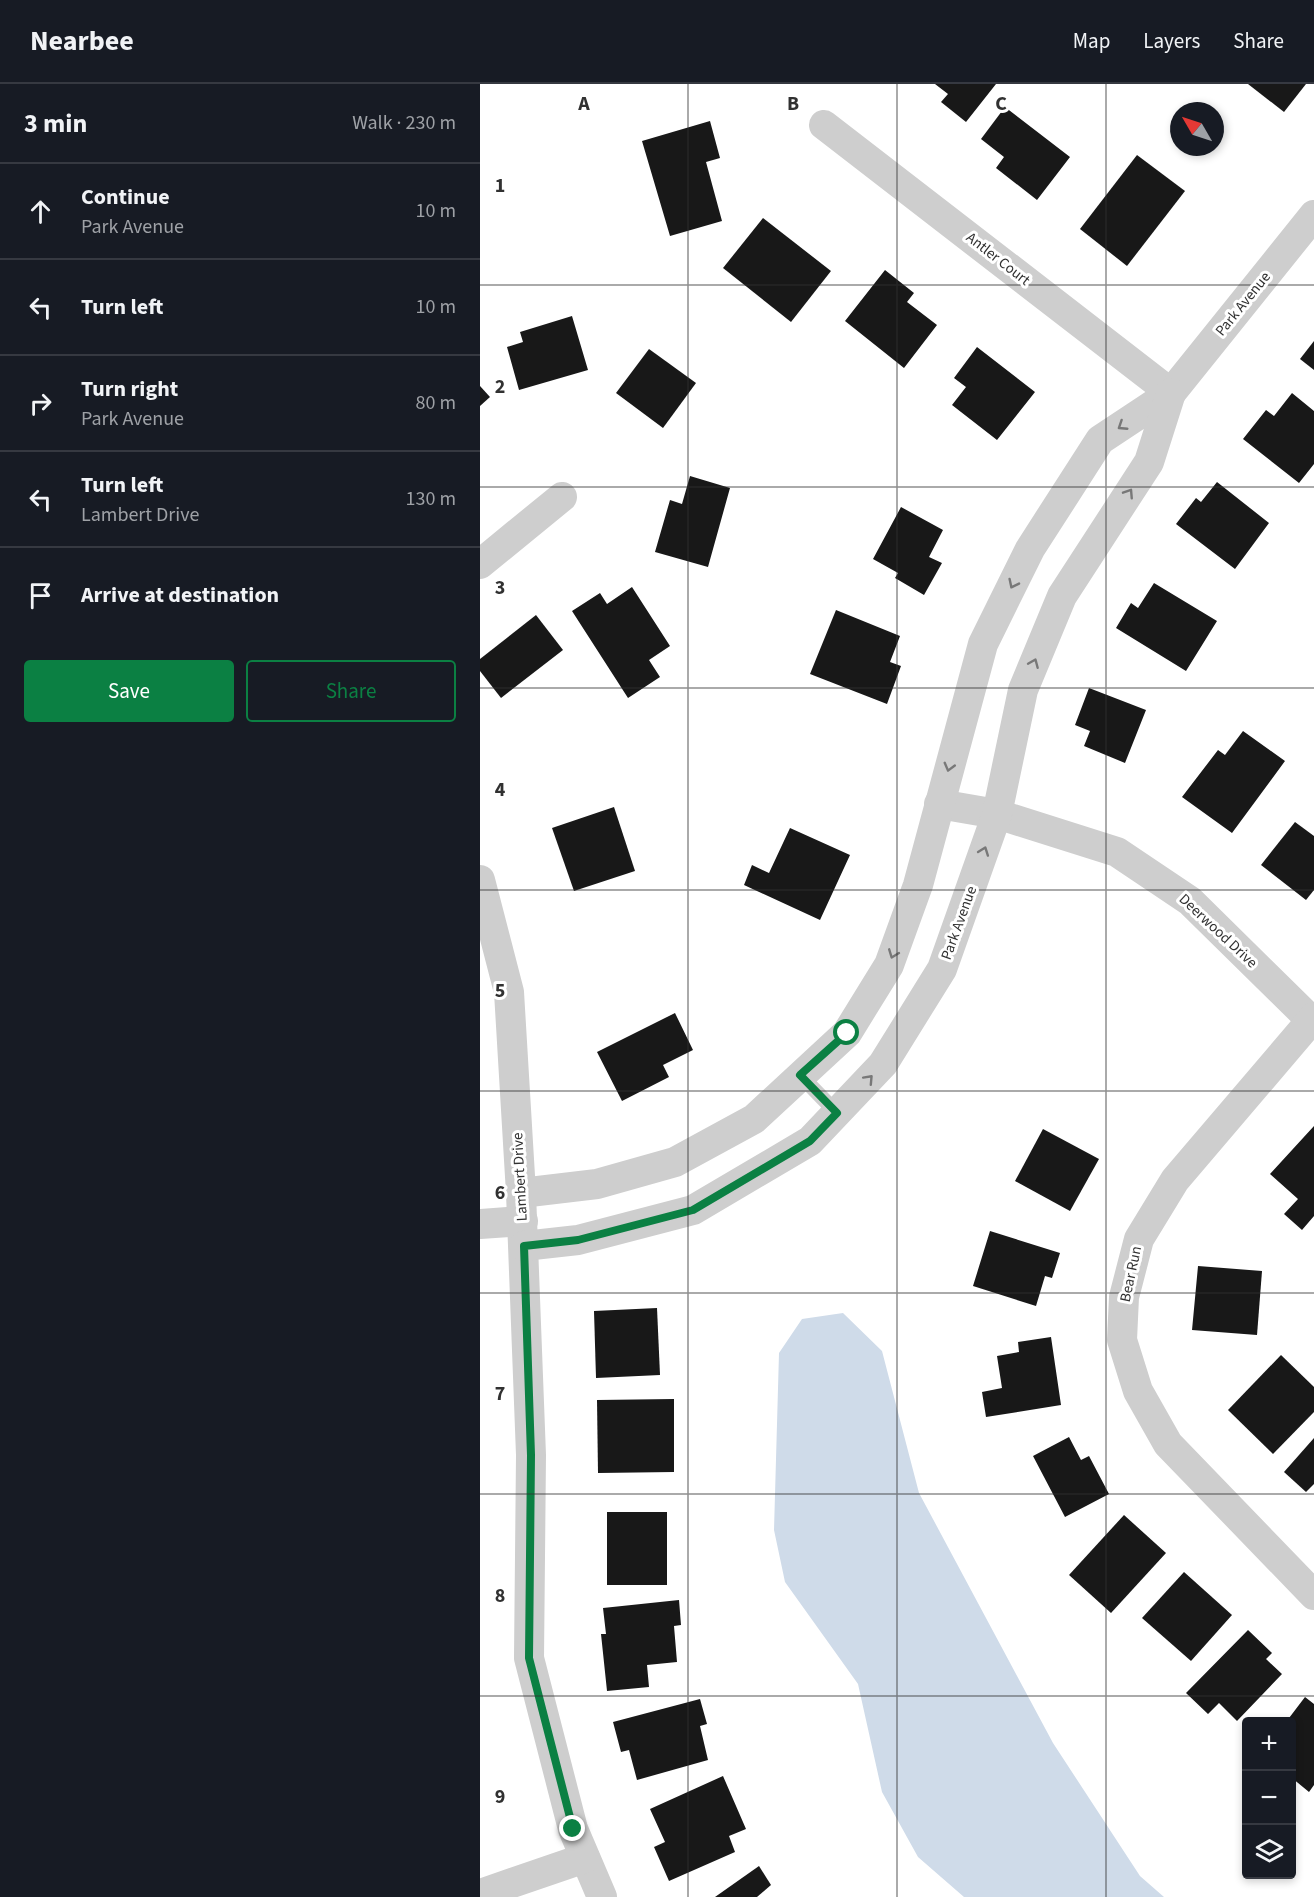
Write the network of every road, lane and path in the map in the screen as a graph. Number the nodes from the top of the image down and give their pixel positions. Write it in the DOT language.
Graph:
graph roads {
  1 [pos="824,126"];
  2 [pos="1314,215"];
  3 [pos="1171,393"];
  4 [pos="562,497"];
  5 [pos="480,564"];
  6 [pos="939,804"];
  7 [pos="998,814"];
  8 [pos="480,880"];
  9 [pos="1313,1020"];
  10 [pos="800,1075"];
  11 [pos="837,1113"];
  12 [pos="523,1220"];
  13 [pos="480,1224"];
  14 [pos="1314,1595"];
  15 [pos="585,1858"];
  16 [pos="480,1894"];
  17 [pos="602,1897"];
  1 -- 3 [label="street, Antler Court"];
  2 -- 3 [label="street, Park Avenue"];
  3 -- 6 [label="street, Park Avenue, one-way"];
  7 -- 3 [label="street, Park Avenue, one-way"];
  4 -- 5 [label="street"];
  6 -- 7 [label="street, Deerwood Drive"];
  6 -- 10 [label="street, Park Avenue, one-way"];
  7 -- 9 [label="street, Deerwood Drive"];
  11 -- 7 [label="street, Park Avenue, one-way"];
  8 -- 12 [label="street, Lambert Drive"];
  9 -- 14 [label="street, Bear Run"];
  10 -- 11 [label="lane"];
  10 -- 12 [label="street, Park Avenue"];
  11 -- 12 [label="street, Park Avenue"];
  12 -- 13 [label="street, Park Avenue"];
  12 -- 15 [label="street, Lambert Drive"];
  15 -- 16 [label="street"];
  15 -- 17 [label="street, Lambert Drive"];
}
